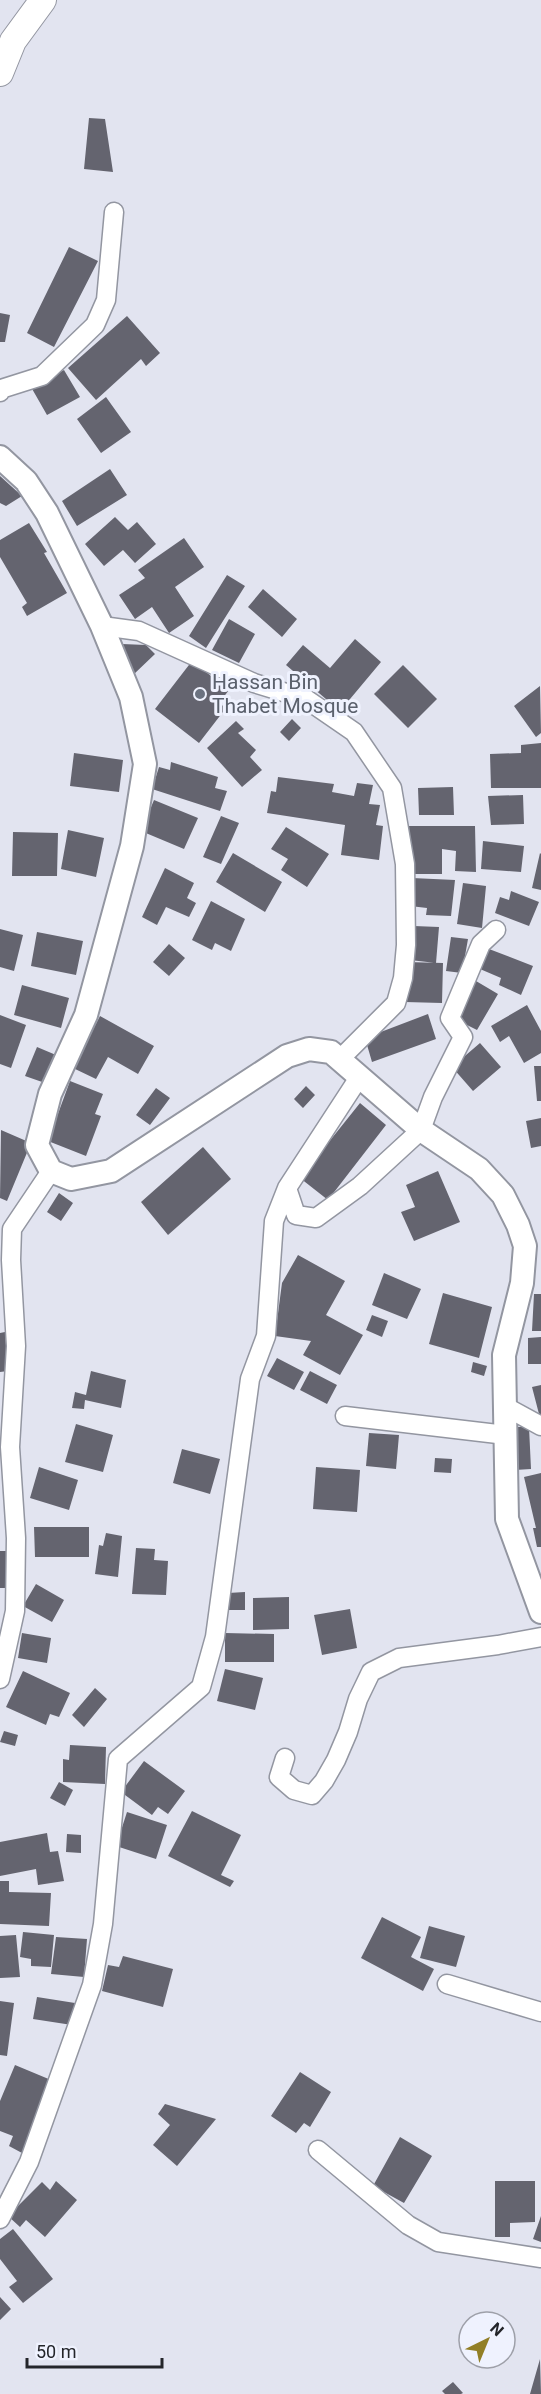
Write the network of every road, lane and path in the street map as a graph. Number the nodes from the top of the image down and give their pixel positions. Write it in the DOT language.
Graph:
graph roads {
  1 [pos="43,0"];
  2 [pos="0,73"];
  3 [pos="114,212"];
  4 [pos="0,392"];
  5 [pos="0,457"];
  6 [pos="102,627"];
  7 [pos="496,930"];
  8 [pos="340,1059"];
  9 [pos="360,1076"];
  10 [pos="421,1130"];
  11 [pos="51,1171"];
  12 [pos="286,1188"];
  13 [pos="506,1407"];
  14 [pos="345,1416"];
  15 [pos="541,1426"];
  16 [pos="506,1435"];
  17 [pos="541,1612"];
  18 [pos="541,1637"];
  19 [pos="0,1679"];
  20 [pos="285,1758"];
  21 [pos="447,1984"];
  22 [pos="541,2012"];
  23 [pos="318,2150"];
  24 [pos="0,2219"];
  25 [pos="541,2258"];
  1 -- 2 [label="main road"];
  3 -- 4 [label="street"];
  5 -- 6 [label="street"];
  6 -- 8 [label="street"];
  6 -- 11 [label="street"];
  7 -- 10 [label="street"];
  8 -- 9 [label="street"];
  8 -- 11 [label="street"];
  9 -- 10 [label="street"];
  9 -- 12 [label="street"];
  10 -- 12 [label="street"];
  10 -- 13 [label="street"];
  11 -- 19 [label="street"];
  12 -- 24 [label="street"];
  13 -- 15 [label="street"];
  13 -- 16 [label="street"];
  14 -- 16 [label="street"];
  16 -- 17 [label="street"];
  18 -- 20 [label="street"];
  21 -- 22 [label="street"];
  23 -- 25 [label="street"];
}
